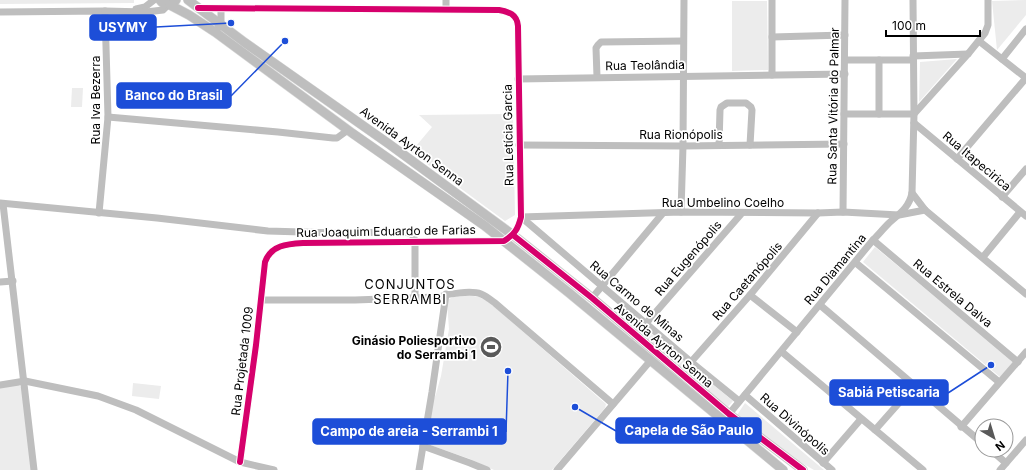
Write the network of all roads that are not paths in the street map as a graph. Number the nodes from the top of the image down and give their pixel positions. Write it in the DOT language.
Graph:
graph roads {
  1 [pos="154,0"];
  2 [pos="160,0"];
  3 [pos="188,0"];
  4 [pos="267,0"];
  5 [pos="305,0"];
  6 [pos="340,0"];
  7 [pos="446,0"];
  8 [pos="684,0"];
  9 [pos="772,0"];
  10 [pos="845,0"];
  11 [pos="913,0"];
  12 [pos="988,0"];
  13 [pos="171,6"];
  14 [pos="198,8"];
  15 [pos="267,8"];
  16 [pos="305,8"];
  17 [pos="340,8"];
  18 [pos="221,9"];
  19 [pos="446,9"];
  20 [pos="105,10"];
  21 [pos="126,11"];
  22 [pos="0,12"];
  23 [pos="218,28"];
  24 [pos="1026,29"];
  25 [pos="845,35"];
  26 [pos="772,37"];
  27 [pos="683,40"];
  28 [pos="979,41"];
  29 [pos="968,54"];
  30 [pos="913,58"];
  31 [pos="1002,59"];
  32 [pos="845,60"];
  33 [pos="879,60"];
  34 [pos="845,74"];
  35 [pos="772,75"];
  36 [pos="683,76"];
  37 [pos="597,77"];
  38 [pos="1026,78"];
  39 [pos="518,79"];
  40 [pos="844,114"];
  41 [pos="879,114"];
  42 [pos="914,114"];
  43 [pos="108,117"];
  44 [pos="914,123"];
  45 [pos="348,130"];
  46 [pos="844,144"];
  47 [pos="719,145"];
  48 [pos="750,145"];
  49 [pos="519,146"];
  50 [pos="683,146"];
  51 [pos="957,159"];
  52 [pos="1026,169"];
  53 [pos="912,193"];
  54 [pos="1002,197"];
  55 [pos="2,204"];
  56 [pos="925,210"];
  57 [pos="681,212"];
  58 [pos="843,212"];
  59 [pos="99,213"];
  60 [pos="663,213"];
  61 [pos="742,213"];
  62 [pos="818,213"];
  63 [pos="1023,214"];
  64 [pos="899,215"];
  65 [pos="521,217"];
  66 [pos="513,235"];
  67 [pos="873,240"];
  68 [pos="504,241"];
  69 [pos="415,242"];
  70 [pos="983,257"];
  71 [pos="265,262"];
  72 [pos="856,263"];
  73 [pos="13,281"];
  74 [pos="0,282"];
  75 [pos="574,284"];
  76 [pos="602,287"];
  77 [pos="568,292"];
  78 [pos="446,294"];
  79 [pos="1026,294"];
  80 [pos="750,295"];
  81 [pos="415,297"];
  82 [pos="592,298"];
  83 [pos="261,300"];
  84 [pos="820,305"];
  85 [pos="646,324"];
  86 [pos="797,332"];
  87 [pos="635,336"];
  88 [pos="782,352"];
  89 [pos="1026,352"];
  90 [pos="651,360"];
  91 [pos="691,362"];
  92 [pos="1018,362"];
  93 [pos="25,381"];
  94 [pos="999,382"];
  95 [pos="0,385"];
  96 [pos="914,386"];
  97 [pos="745,395"];
  98 [pos="739,401"];
  99 [pos="613,404"];
  100 [pos="729,414"];
  101 [pos="861,419"];
  102 [pos="961,427"];
  103 [pos="875,430"];
  104 [pos="974,437"];
  105 [pos="1026,440"];
  106 [pos="423,446"];
  107 [pos="1000,458"];
  108 [pos="240,462"];
  109 [pos="823,463"];
  110 [pos="1006,463"];
  111 [pos="34,470"];
  112 [pos="274,470"];
  113 [pos="420,470"];
  114 [pos="487,470"];
  115 [pos="558,470"];
  116 [pos="783,470"];
  117 [pos="803,470"];
  118 [pos="832,470"];
  119 [pos="923,470"];
  120 [pos="1000,470"];
  1 -- 21 [label="street"];
  2 -- 13 [label="main road, Avenida Ayrton Senna"];
  3 -- 14 [label="main road, Avenida Ayrton Senna"];
  4 -- 15 [label="street"];
  5 -- 16 [label="street"];
  6 -- 17 [label="street"];
  7 -- 19 [label="street"];
  8 -- 27 [label="street"];
  9 -- 26 [label="street"];
  10 -- 25 [label="street, Rua Santa Vitória do Palmar"];
  11 -- 30 [label="street, Rua Diamantina"];
  12 -- 28 [label="street"];
  13 -- 21 [label="street"];
  13 -- 23 [label="main road, Avenida Ayrton Senna"];
  14 -- 18 [label="street, Rua Letícia Garcia"];
  14 -- 23 [label="main road, Avenida Ayrton Senna"];
  15 -- 16 [label="street, Rua Letícia Garcia"];
  15 -- 18 [label="street, Rua Letícia Garcia"];
  16 -- 17 [label="street, Rua Letícia Garcia"];
  17 -- 19 [label="street, Rua Letícia Garcia"];
  18 -- 23 [label="street"];
  19 -- 39 [label="street, Rua Letícia Garcia"];
  20 -- 21 [label="street"];
  20 -- 22 [label="street"];
  20 -- 43 [label="street, Rua Iva Bezerra"];
  23 -- 45 [label="main road, Avenida Ayrton Senna"];
  23 -- 66 [label="main road, Avenida Ayrton Senna"];
  24 -- 31 [label="street"];
  25 -- 26 [label="street"];
  25 -- 32 [label="street, Rua Santa Vitória do Palmar"];
  26 -- 35 [label="street"];
  27 -- 36 [label="street"];
  27 -- 37 [label="street"];
  28 -- 29 [label="street"];
  28 -- 31 [label="street"];
  29 -- 30 [label="street"];
  29 -- 42 [label="street"];
  30 -- 33 [label="street"];
  30 -- 42 [label="street, Rua Diamantina"];
  31 -- 38 [label="street"];
  32 -- 33 [label="street"];
  32 -- 34 [label="street, Rua Santa Vitória do Palmar"];
  33 -- 41 [label="street"];
  34 -- 35 [label="street, Rua Teolândia"];
  34 -- 40 [label="street, Rua Santa Vitória do Palmar"];
  35 -- 36 [label="street, Rua Teolândia"];
  36 -- 37 [label="street, Rua Teolândia"];
  36 -- 50 [label="street"];
  37 -- 39 [label="street, Rua Teolândia"];
  38 -- 51 [label="street"];
  39 -- 49 [label="street, Rua Letícia Garcia"];
  40 -- 41 [label="street"];
  40 -- 46 [label="street, Rua Santa Vitória do Palmar"];
  41 -- 42 [label="street"];
  42 -- 44 [label="street, Rua Diamantina"];
  43 -- 45 [label="street"];
  43 -- 59 [label="street, Rua Iva Bezerra"];
  44 -- 51 [label="street, Rua Itapecirica"];
  44 -- 53 [label="street, Rua Diamantina"];
  45 -- 68 [label="main road, Avenida Ayrton Senna"];
  46 -- 48 [label="street, Rua Rionópolis"];
  46 -- 58 [label="street, Rua Santa Vitória do Palmar"];
  47 -- 48 [label="street, Rua Rionópolis"];
  47 -- 48 [label="street"];
  47 -- 50 [label="street, Rua Rionópolis"];
  49 -- 50 [label="street, Rua Rionópolis"];
  49 -- 65 [label="street, Rua Letícia Garcia"];
  50 -- 57 [label="street"];
  51 -- 54 [label="street, Rua Itapecirica"];
  52 -- 54 [label="street"];
  53 -- 56 [label="street"];
  53 -- 64 [label="street, Rua Diamantina"];
  54 -- 63 [label="street, Rua Itapecirica"];
  55 -- 59 [label="street, Rua Joaquim Eduardo de Farias"];
  55 -- 73 [label="street"];
  56 -- 64 [label="street, Rua Umbelino Coelho"];
  56 -- 70 [label="street"];
  57 -- 60 [label="street, Rua Umbelino Coelho"];
  57 -- 61 [label="street, Rua Umbelino Coelho"];
  58 -- 62 [label="street, Rua Umbelino Coelho"];
  58 -- 64 [label="street, Rua Umbelino Coelho"];
  59 -- 69 [label="street, Rua Joaquim Eduardo de Farias"];
  60 -- 65 [label="street, Rua Umbelino Coelho"];
  60 -- 76 [label="street"];
  61 -- 62 [label="street, Rua Umbelino Coelho"];
  61 -- 85 [label="street, Rua Eugenópolis"];
  62 -- 80 [label="street, Rua Caetanópolis"];
  63 -- 70 [label="street"];
  64 -- 67 [label="street, Rua Diamantina"];
  65 -- 66 [label="street, Rua Letícia Garcia"];
  65 -- 76 [label="street, Rua Carmo de Minas"];
  66 -- 68 [label="street"];
  66 -- 75 [label="main road, Avenida Ayrton Senna"];
  67 -- 72 [label="street, Rua Diamantina"];
  67 -- 92 [label="street, Rua Estrela Dalva"];
  68 -- 69 [label="street, Rua Joaquim Eduardo de Farias"];
  68 -- 77 [label="main road, Avenida Ayrton Senna"];
  69 -- 71 [label="street, Rua Joaquim Eduardo de Farias"];
  69 -- 81 [label="street"];
  70 -- 79 [label="street"];
  71 -- 83 [label="street, Rua Projetada 1009"];
  72 -- 84 [label="street, Rua Diamantina"];
  72 -- 94 [label="street"];
  73 -- 74 [label="street"];
  73 -- 93 [label="street"];
  75 -- 77 [label="main road"];
  75 -- 82 [label="main road, Avenida Ayrton Senna"];
  76 -- 82 [label="street"];
  76 -- 85 [label="street, Rua Carmo de Minas"];
  77 -- 90 [label="main road, Avenida Ayrton Senna"];
  78 -- 81 [label="street"];
  78 -- 99 [label="street"];
  78 -- 106 [label="street"];
  80 -- 86 [label="street"];
  80 -- 91 [label="street, Rua Caetanópolis"];
  81 -- 83 [label="street"];
  82 -- 87 [label="main road, Avenida Ayrton Senna"];
  83 -- 108 [label="street, Rua Projetada 1009"];
  84 -- 86 [label="street, Rua Diamantina"];
  84 -- 96 [label="street"];
  85 -- 87 [label="street, Rua Eugenópolis"];
  85 -- 91 [label="street, Rua Carmo de Minas"];
  86 -- 88 [label="street, Rua Diamantina"];
  87 -- 100 [label="main road, Avenida Ayrton Senna"];
  88 -- 97 [label="street, Rua Diamantina"];
  88 -- 101 [label="street"];
  89 -- 92 [label="street"];
  90 -- 99 [label="street"];
  90 -- 116 [label="main road, Avenida Ayrton Senna"];
  91 -- 98 [label="street, Rua Carmo de Minas"];
  92 -- 94 [label="street"];
  93 -- 95 [label="street"];
  93 -- 108 [label="street"];
  93 -- 111 [label="street"];
  94 -- 102 [label="street"];
  96 -- 102 [label="street"];
  96 -- 103 [label="street"];
  97 -- 98 [label="street, Rua Diamantina"];
  97 -- 109 [label="street, Rua Divinópolis"];
  98 -- 100 [label="street, Rua Diamantina"];
  99 -- 115 [label="street"];
  100 -- 117 [label="main road, Avenida Ayrton Senna"];
  101 -- 103 [label="street"];
  101 -- 109 [label="street"];
  102 -- 104 [label="street"];
  103 -- 119 [label="street"];
  105 -- 110 [label="street"];
  106 -- 113 [label="street"];
  106 -- 114 [label="street"];
  107 -- 110 [label="street"];
  108 -- 112 [label="street"];
  109 -- 118 [label="street, Rua Divinópolis"];
  110 -- 120 [label="street"];
}
